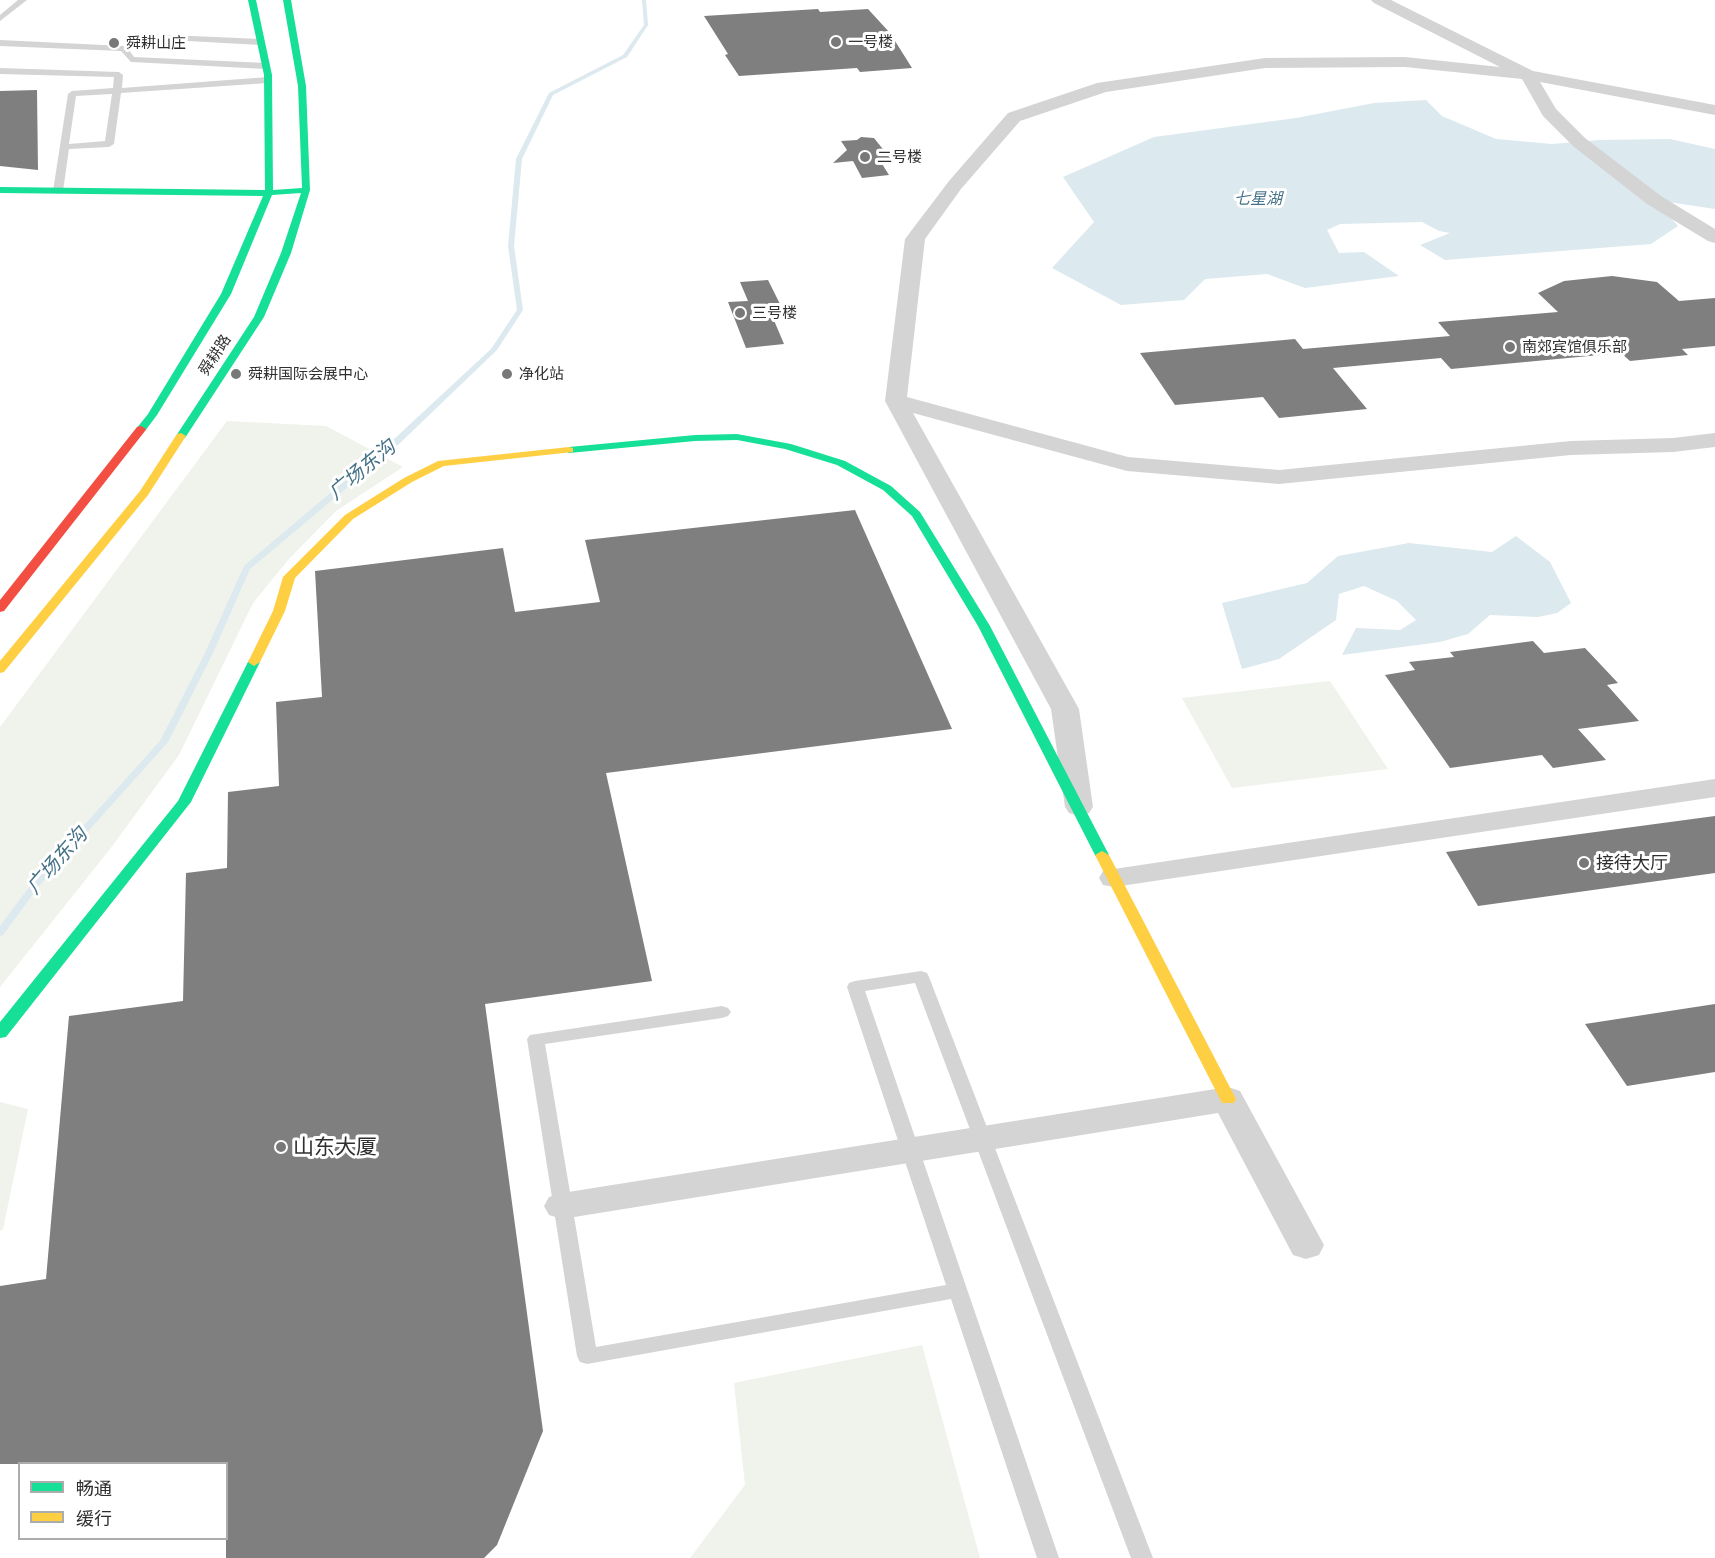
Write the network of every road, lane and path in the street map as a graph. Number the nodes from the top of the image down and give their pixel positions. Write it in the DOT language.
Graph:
graph roads {
  1 [pos="23,0"];
  2 [pos="252,0"];
  3 [pos="287,0"];
  4 [pos="1379,0"];
  5 [pos="4,12"];
  6 [pos="0,19"];
  7 [pos="261,42"];
  8 [pos="0,43"];
  9 [pos="124,49"];
  10 [pos="0,71"];
  11 [pos="267,73"];
  12 [pos="1528,75"];
  13 [pos="117,91"];
  14 [pos="1715,110"];
  15 [pos="64,147"];
  16 [pos="0,190"];
  17 [pos="58,191"];
  18 [pos="304,196"];
  19 [pos="267,197"];
  20 [pos="0,198"];
  21 [pos="1715,237"];
  22 [pos="896,402"];
  23 [pos="1715,440"];
  24 [pos="0,608"];
  25 [pos="0,669"];
  26 [pos="1715,788"];
  27 [pos="1080,812"];
  28 [pos="1114,878"];
  29 [pos="722,1012"];
  30 [pos="0,1033"];
  31 [pos="1228,1099"];
  32 [pos="983,1140"];
  33 [pos="910,1152"];
  34 [pos="562,1206"];
  35 [pos="1306,1245"];
  36 [pos="958,1290"];
  37 [pos="1048,1558"];
  38 [pos="1142,1558"];
  1 -- 5 [label="lane"];
  2 -- 7 [label="main road, 舜耕路"];
  3 -- 18 [label="main road, 舜耕路"];
  4 -- 12 [label="street"];
  5 -- 6 [label="lane"];
  7 -- 9 [label="lane"];
  7 -- 11 [label="main road, 舜耕路"];
  8 -- 9 [label="lane"];
  9 -- 11 [label="lane"];
  10 -- 13 [label="lane"];
  11 -- 13 [label="lane"];
  11 -- 19 [label="main road, 舜耕路"];
  12 -- 14 [label="street"];
  12 -- 21 [label="street"];
  12 -- 22 [label="street"];
  13 -- 15 [label="lane"];
  13 -- 15 [label="lane"];
  15 -- 17 [label="lane"];
  16 -- 17 [label="main road"];
  17 -- 19 [label="main road"];
  18 -- 19 [label="main road"];
  18 -- 25 [label="main road, 舜耕路"];
  19 -- 20 [label="main road"];
  19 -- 24 [label="main road, 舜耕路"];
  22 -- 23 [label="street"];
  22 -- 27 [label="street"];
  26 -- 28 [label="street"];
  27 -- 28 [label="main road"];
  27 -- 30 [label="main road"];
  28 -- 31 [label="main road"];
  29 -- 34 [label="lane"];
  31 -- 32 [label="street"];
  31 -- 35 [label="street"];
  32 -- 33 [label="street"];
  32 -- 33 [label="lane"];
  32 -- 38 [label="lane"];
  33 -- 34 [label="street"];
  33 -- 36 [label="lane"];
  34 -- 36 [label="lane"];
  36 -- 37 [label="lane"];
}
